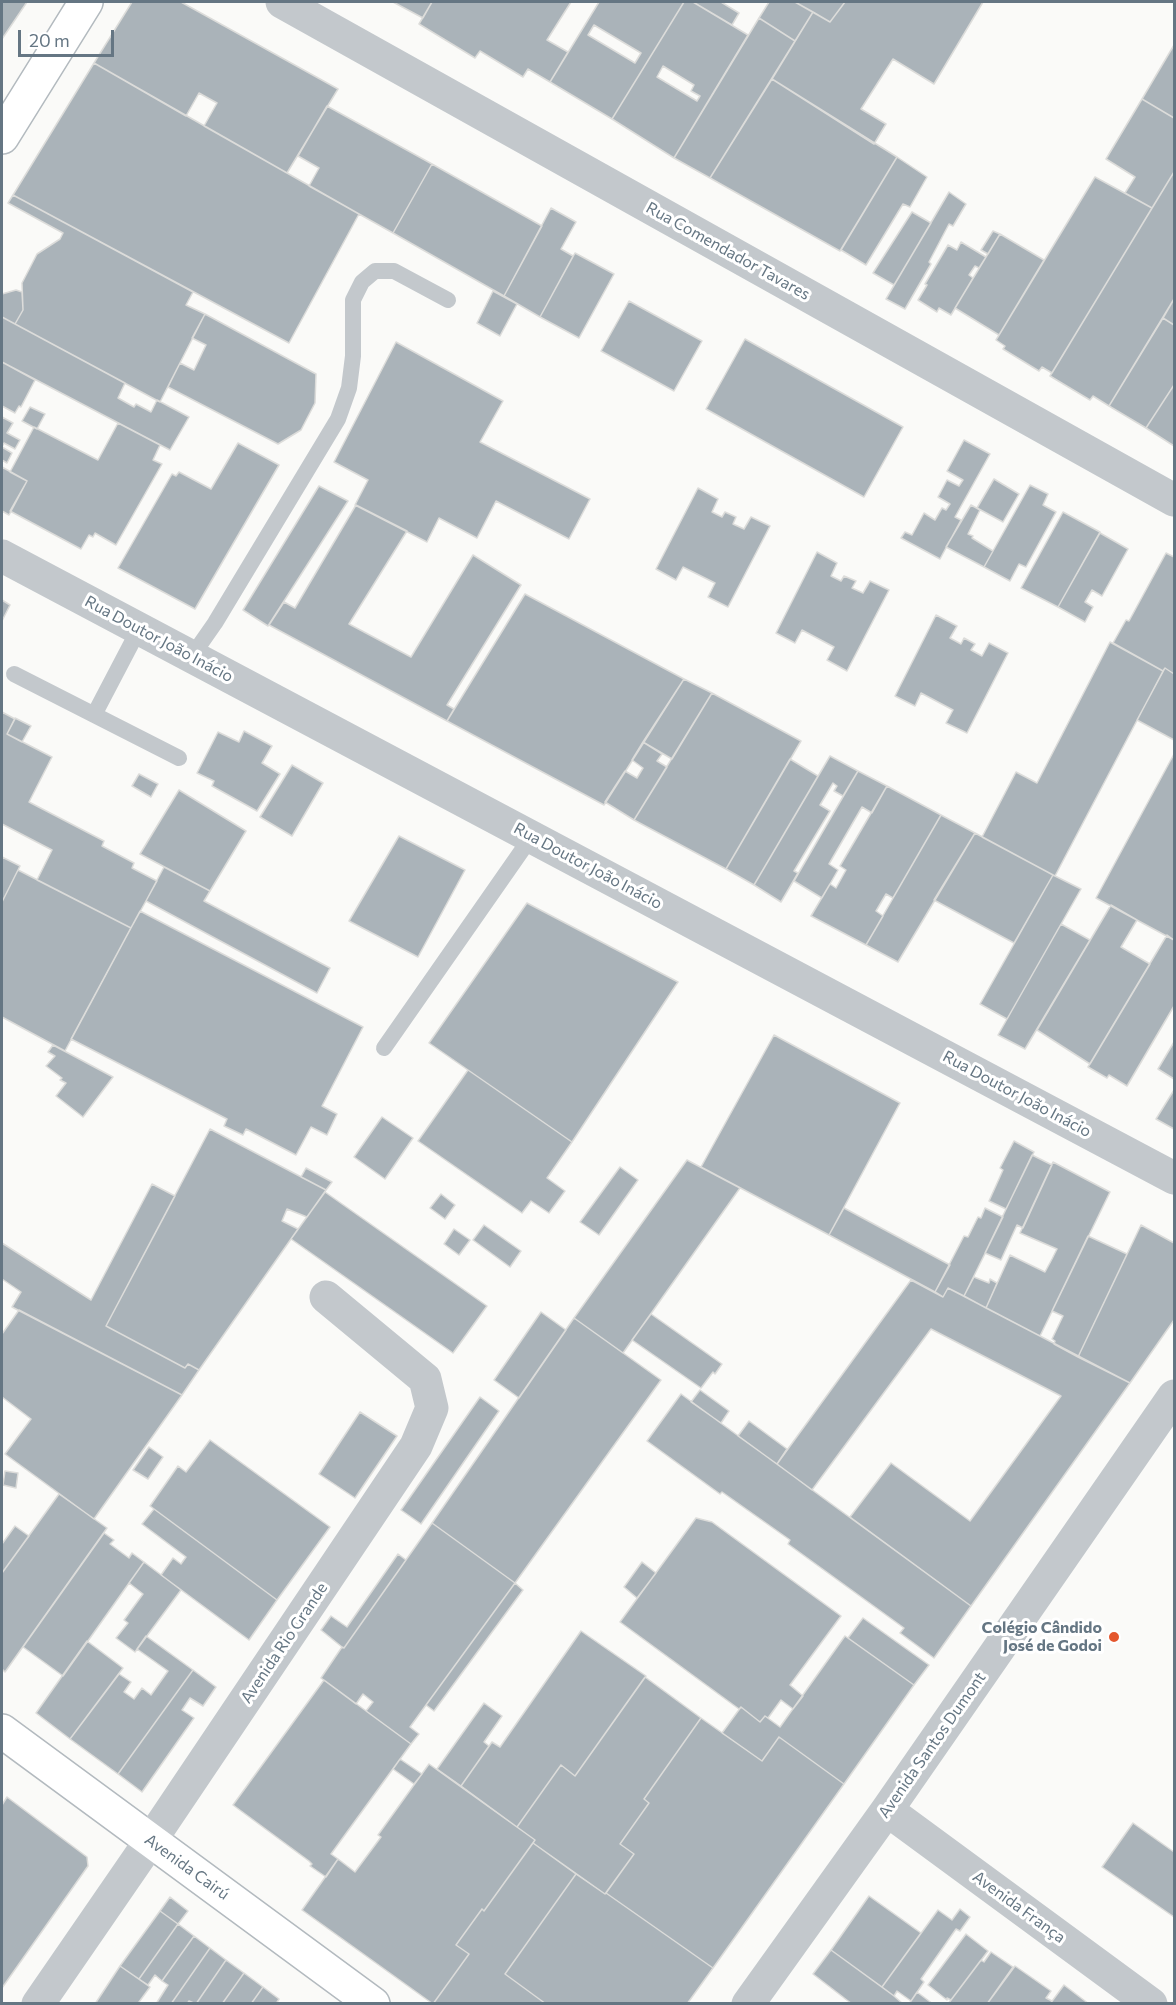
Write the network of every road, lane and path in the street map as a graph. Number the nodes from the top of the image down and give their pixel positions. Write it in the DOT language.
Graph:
graph roads {
  1 [pos="86,2"];
  2 [pos="282,2"];
  3 [pos="2,137"];
  4 [pos="448,300"];
  5 [pos="1174,500"];
  6 [pos="2,556"];
  7 [pos="139,629"];
  8 [pos="192,656"];
  9 [pos="14,674"];
  10 [pos="94,716"];
  11 [pos="179,758"];
  12 [pos="532,836"];
  13 [pos="384,1048"];
  14 [pos="1174,1178"];
  15 [pos="326,1297"];
  16 [pos="1174,1396"];
  17 [pos="2,1731"];
  18 [pos="886,1810"];
  19 [pos="151,1840"];
  20 [pos="38,2004"];
  21 [pos="373,2004"];
  22 [pos="748,2004"];
  23 [pos="1151,2004"];
  1 -- 3 [label="main road"];
  2 -- 5 [label="street, Rua Comendador Tavares"];
  4 -- 8 [label="lane"];
  6 -- 7 [label="street, Rua Doutor João Inácio"];
  7 -- 8 [label="street, Rua Doutor João Inácio"];
  7 -- 10 [label="lane"];
  8 -- 12 [label="street, Rua Doutor João Inácio"];
  9 -- 10 [label="lane"];
  10 -- 11 [label="lane"];
  12 -- 13 [label="lane"];
  12 -- 14 [label="street, Rua Doutor João Inácio"];
  15 -- 19 [label="street, Avenida Rio Grande"];
  16 -- 18 [label="street, Avenida Santos Dumont"];
  17 -- 19 [label="main road, Avenida Cairú"];
  18 -- 22 [label="street, Avenida Santos Dumont"];
  18 -- 23 [label="street, Avenida França"];
  19 -- 20 [label="street, Avenida Rio Grande"];
  19 -- 21 [label="main road, Avenida Cairú"];
}
